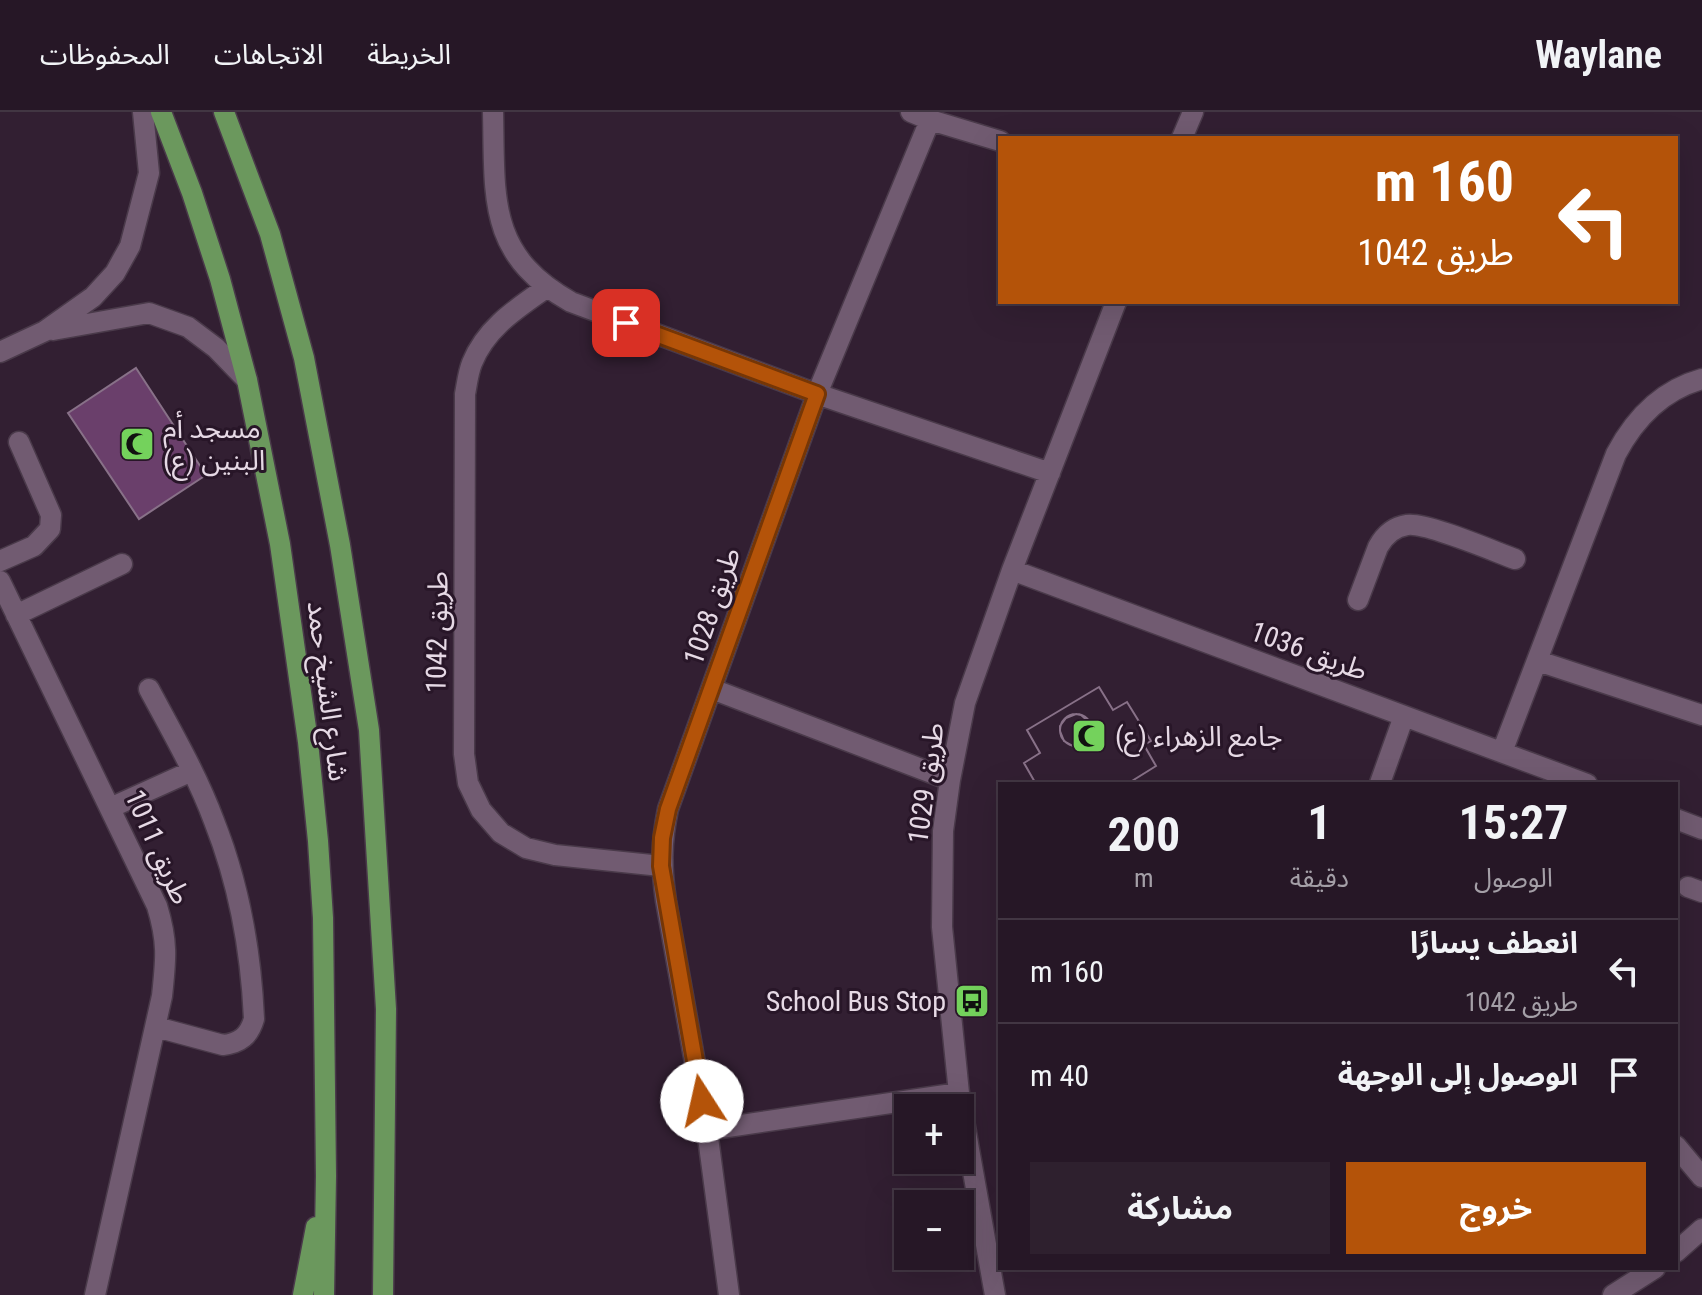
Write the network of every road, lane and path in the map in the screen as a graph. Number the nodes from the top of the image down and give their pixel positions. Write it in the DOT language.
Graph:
graph roads {
  1 [pos="143,112"];
  2 [pos="161,112"];
  3 [pos="224,112"];
  4 [pos="493,112"];
  5 [pos="1193,112"];
  6 [pos="920,116"];
  7 [pos="1183,136"];
  8 [pos="998,140"];
  9 [pos="546,288"];
  10 [pos="1115,304"];
  11 [pos="45,331"];
  12 [pos="0,352"];
  13 [pos="1702,379"];
  14 [pos="247,380"];
  15 [pos="817,394"];
  16 [pos="19,442"];
  17 [pos="1050,473"];
  18 [pos="1515,559"];
  19 [pos="0,561"];
  20 [pos="122,564"];
  21 [pos="1012,570"];
  22 [pos="0,581"];
  23 [pos="1358,600"];
  24 [pos="16,615"];
  25 [pos="1538,661"];
  26 [pos="149,689"];
  27 [pos="712,689"];
  28 [pos="1702,715"];
  29 [pos="1404,716"];
  30 [pos="1502,752"];
  31 [pos="192,771"];
  32 [pos="950,780"];
  33 [pos="1380,782"];
  34 [pos="1582,782"];
  35 [pos="110,808"];
  36 [pos="1678,820"];
  37 [pos="1702,829"];
  38 [pos="661,866"];
  39 [pos="156,1027"];
  40 [pos="959,1093"];
  41 [pos="707,1130"];
  42 [pos="1678,1148"];
  43 [pos="326,1176"];
  44 [pos="1702,1177"];
  45 [pos="1702,1229"];
  46 [pos="1678,1250"];
  47 [pos="1652,1270"];
  48 [pos="95,1295"];
  49 [pos="303,1295"];
  50 [pos="324,1295"];
  51 [pos="383,1295"];
  52 [pos="729,1295"];
  53 [pos="995,1295"];
  54 [pos="1613,1295"];
  1 -- 11 [label="street"];
  2 -- 14 [label="main road, شارع الشيخ حمد"];
  3 -- 51 [label="main road, شارع الشيخ حمد"];
  4 -- 9 [label="street"];
  5 -- 7 [label="street"];
  6 -- 8 [label="street"];
  6 -- 15 [label="street, طريق 1028"];
  9 -- 15 [label="street"];
  9 -- 38 [label="street, طريق 1042"];
  10 -- 17 [label="street, طريق 1029"];
  11 -- 12 [label="street"];
  11 -- 14 [label="street"];
  13 -- 25 [label="street"];
  14 -- 43 [label="main road, شارع الشيخ حمد"];
  15 -- 17 [label="street"];
  15 -- 27 [label="street, طريق 1028"];
  16 -- 19 [label="street"];
  17 -- 21 [label="street, طريق 1029"];
  18 -- 23 [label="street"];
  20 -- 24 [label="street"];
  21 -- 29 [label="street, طريق 1036"];
  21 -- 32 [label="street, طريق 1029"];
  22 -- 24 [label="street, طريق 1011"];
  24 -- 35 [label="street, طريق 1011"];
  25 -- 28 [label="street"];
  25 -- 30 [label="street"];
  26 -- 31 [label="street"];
  27 -- 32 [label="street"];
  27 -- 38 [label="street, طريق 1028"];
  29 -- 30 [label="street, طريق 1036"];
  29 -- 33 [label="street"];
  30 -- 34 [label="street, طريق 1036"];
  31 -- 35 [label="street"];
  31 -- 39 [label="street"];
  32 -- 40 [label="street, طريق 1029"];
  35 -- 39 [label="street, طريق 1011"];
  36 -- 37 [label="street"];
  38 -- 41 [label="street, طريق 1028"];
  39 -- 48 [label="street, طريق 1011"];
  40 -- 41 [label="street"];
  40 -- 53 [label="street, طريق 1029"];
  41 -- 52 [label="street, طريق 1028"];
  42 -- 44 [label="street"];
  43 -- 49 [label="main road"];
  43 -- 50 [label="main road, شارع الشيخ حمد"];
  45 -- 46 [label="street"];
  47 -- 54 [label="street"];
}
